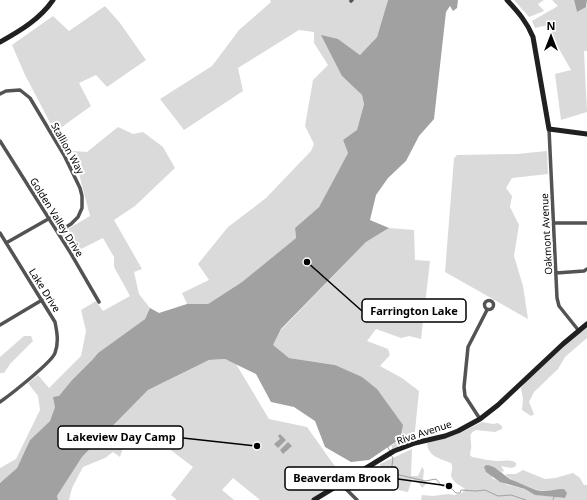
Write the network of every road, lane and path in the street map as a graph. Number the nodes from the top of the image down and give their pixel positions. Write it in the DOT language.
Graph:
graph roads {
  1 [pos="53,0"];
  2 [pos="507,0"];
  3 [pos="0,42"];
  4 [pos="0,94"];
  5 [pos="549,128"];
  6 [pos="587,134"];
  7 [pos="0,141"];
  8 [pos="50,218"];
  9 [pos="587,222"];
  10 [pos="554,223"];
  11 [pos="58,232"];
  12 [pos="0,233"];
  13 [pos="6,244"];
  14 [pos="587,269"];
  15 [pos="556,273"];
  16 [pos="42,300"];
  17 [pos="98,302"];
  18 [pos="487,310"];
  19 [pos="587,324"];
  20 [pos="0,325"];
  21 [pos="579,331"];
  22 [pos="0,402"];
  23 [pos="480,419"];
  24 [pos="340,483"];
  25 [pos="314,500"];
  26 [pos="357,500"];
  1 -- 3 [label="street"];
  2 -- 5 [label="street"];
  4 -- 11 [label="street, Stallion Way"];
  5 -- 6 [label="street"];
  5 -- 10 [label="street, Oakmont Avenue"];
  7 -- 8 [label="street, Golden Valley Drive"];
  8 -- 11 [label="street, Golden Valley Drive"];
  8 -- 13 [label="street"];
  9 -- 10 [label="street"];
  10 -- 15 [label="street, Oakmont Avenue"];
  11 -- 17 [label="street, Golden Valley Drive"];
  12 -- 13 [label="street, Lake Drive"];
  13 -- 16 [label="street, Lake Drive"];
  14 -- 15 [label="street"];
  15 -- 21 [label="street, Oakmont Avenue"];
  16 -- 20 [label="street"];
  16 -- 22 [label="street, Lake Drive"];
  18 -- 23 [label="street"];
  19 -- 21 [label="street, Riva Avenue"];
  21 -- 23 [label="street, Riva Avenue"];
  23 -- 24 [label="street, Riva Avenue"];
  24 -- 25 [label="street, Riva Avenue"];
  24 -- 26 [label="street"];
}
